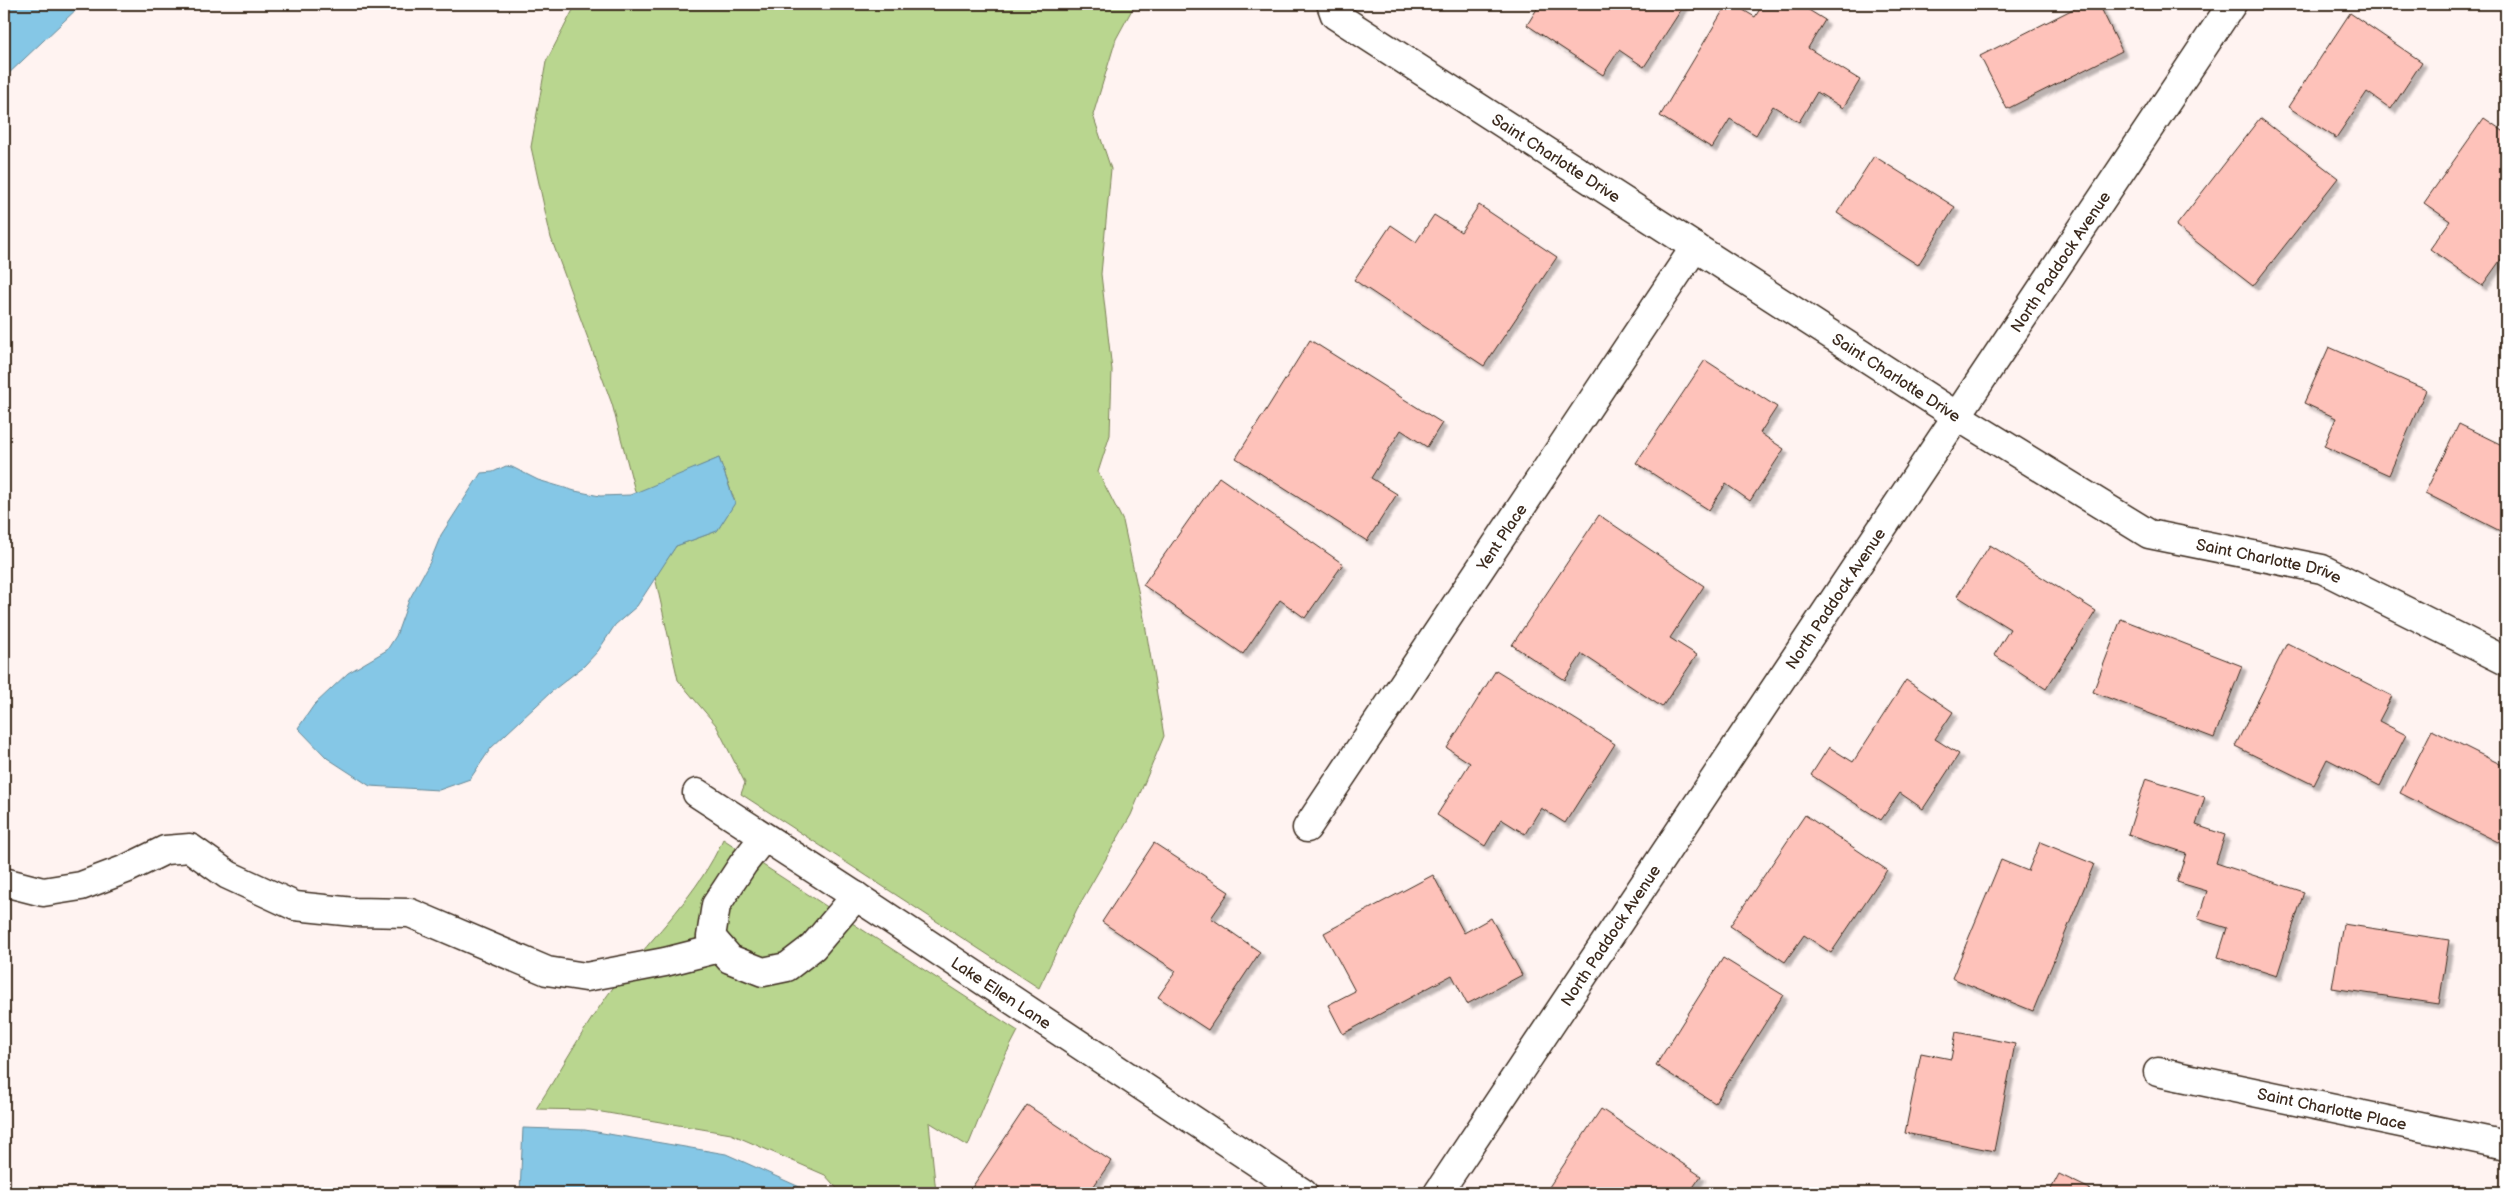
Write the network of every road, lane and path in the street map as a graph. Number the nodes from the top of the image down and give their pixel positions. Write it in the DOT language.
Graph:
graph roads {
  1 [pos="1331,4"];
  2 [pos="2232,4"];
  3 [pos="1695,247"];
  4 [pos="1957,416"];
  5 [pos="2506,661"];
  6 [pos="697,793"];
  7 [pos="1307,828"];
  8 [pos="764,837"];
  9 [pos="4,882"];
  10 [pos="856,896"];
  11 [pos="720,948"];
  12 [pos="2158,1072"];
  13 [pos="2506,1145"];
  14 [pos="1304,1193"];
  15 [pos="1438,1193"];
  1 -- 3 [label="street, Saint Charlotte Drive"];
  2 -- 4 [label="street, North Paddock Avenue"];
  3 -- 4 [label="street, Saint Charlotte Drive"];
  3 -- 7 [label="street, Yent Place"];
  4 -- 5 [label="street, Saint Charlotte Drive"];
  4 -- 15 [label="street, North Paddock Avenue"];
  6 -- 8 [label="street, Lake Ellen Lane"];
  8 -- 10 [label="street, Lake Ellen Lane"];
  8 -- 11 [label="street"];
  9 -- 11 [label="street"];
  10 -- 11 [label="street"];
  10 -- 14 [label="street, Lake Ellen Lane"];
  12 -- 13 [label="street, Saint Charlotte Place"];
}
